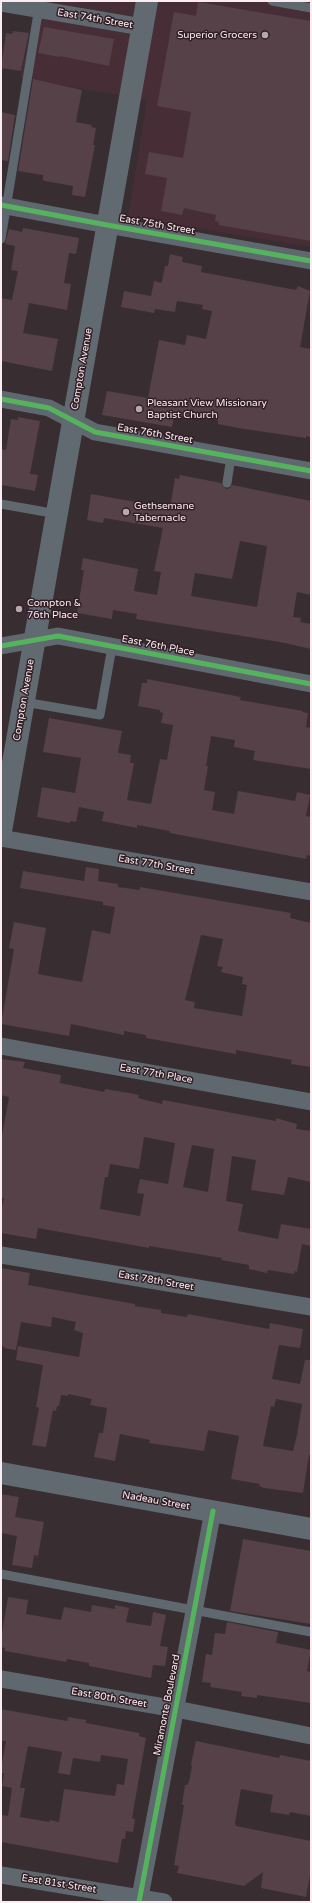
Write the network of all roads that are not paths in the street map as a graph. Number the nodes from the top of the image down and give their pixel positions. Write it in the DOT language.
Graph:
graph roads {
  1 [pos="147,1"];
  2 [pos="272,1"];
  3 [pos="1,3"];
  4 [pos="39,5"];
  5 [pos="311,8"];
  6 [pos="142,28"];
  7 [pos="4,205"];
  8 [pos="107,226"];
  9 [pos="1,239"];
  10 [pos="311,261"];
  11 [pos="1,399"];
  12 [pos="73,421"];
  13 [pos="231,457"];
  14 [pos="311,471"];
  15 [pos="227,483"];
  16 [pos="1,504"];
  17 [pos="57,514"];
  18 [pos="35,641"];
  19 [pos="1,646"];
  20 [pos="112,647"];
  21 [pos="311,684"];
  22 [pos="24,702"];
  23 [pos="1,832"];
  24 [pos="1,838"];
  25 [pos="311,892"];
  26 [pos="1,1046"];
  27 [pos="311,1102"];
  28 [pos="1,1255"];
  29 [pos="311,1307"];
  30 [pos="1,1473"];
  31 [pos="213,1511"];
  32 [pos="311,1529"];
  33 [pos="1,1574"];
  34 [pos="194,1610"];
  35 [pos="311,1632"];
  36 [pos="1,1679"];
  37 [pos="176,1709"];
  38 [pos="311,1736"];
  39 [pos="1,1875"];
  40 [pos="140,1900"];
  41 [pos="164,1902"];
  1 -- 6 [label="main road, Compton Avenue"];
  2 -- 5 [label="lane"];
  3 -- 4 [label="street, East 74th Street"];
  4 -- 6 [label="street, East 74th Street"];
  4 -- 7 [label="lane"];
  6 -- 8 [label="main road, Compton Avenue"];
  7 -- 8 [label="street, East 75th Street"];
  7 -- 9 [label="lane"];
  8 -- 10 [label="street, East 75th Street"];
  8 -- 12 [label="main road, Compton Avenue"];
  11 -- 12 [label="street, East 76th Street"];
  12 -- 13 [label="street, East 76th Street"];
  12 -- 17 [label="main road, Compton Avenue"];
  13 -- 14 [label="street, East 76th Street"];
  13 -- 15 [label="lane"];
  16 -- 17 [label="lane"];
  17 -- 18 [label="main road, Compton Avenue"];
  18 -- 19 [label="street, East 76th Place"];
  18 -- 20 [label="street, East 76th Place"];
  18 -- 22 [label="main road, Compton Avenue"];
  20 -- 21 [label="street, East 76th Place"];
  20 -- 22 [label="lane"];
  22 -- 23 [label="main road, Compton Avenue"];
  24 -- 25 [label="street, East 77th Street"];
  26 -- 27 [label="street, East 77th Place"];
  28 -- 29 [label="street, East 78th Street"];
  30 -- 31 [label="main road, Nadeau Street"];
  31 -- 32 [label="main road, Nadeau Street"];
  31 -- 34 [label="street, Miramonte Boulevard"];
  33 -- 34 [label="lane"];
  34 -- 35 [label="lane"];
  34 -- 37 [label="street, Miramonte Boulevard"];
  36 -- 37 [label="street, East 80th Street"];
  37 -- 38 [label="street, East 80th Street"];
  37 -- 40 [label="street, Miramonte Boulevard"];
  39 -- 40 [label="street, East 81st Street"];
  40 -- 41 [label="street, East 81st Street"];
}
